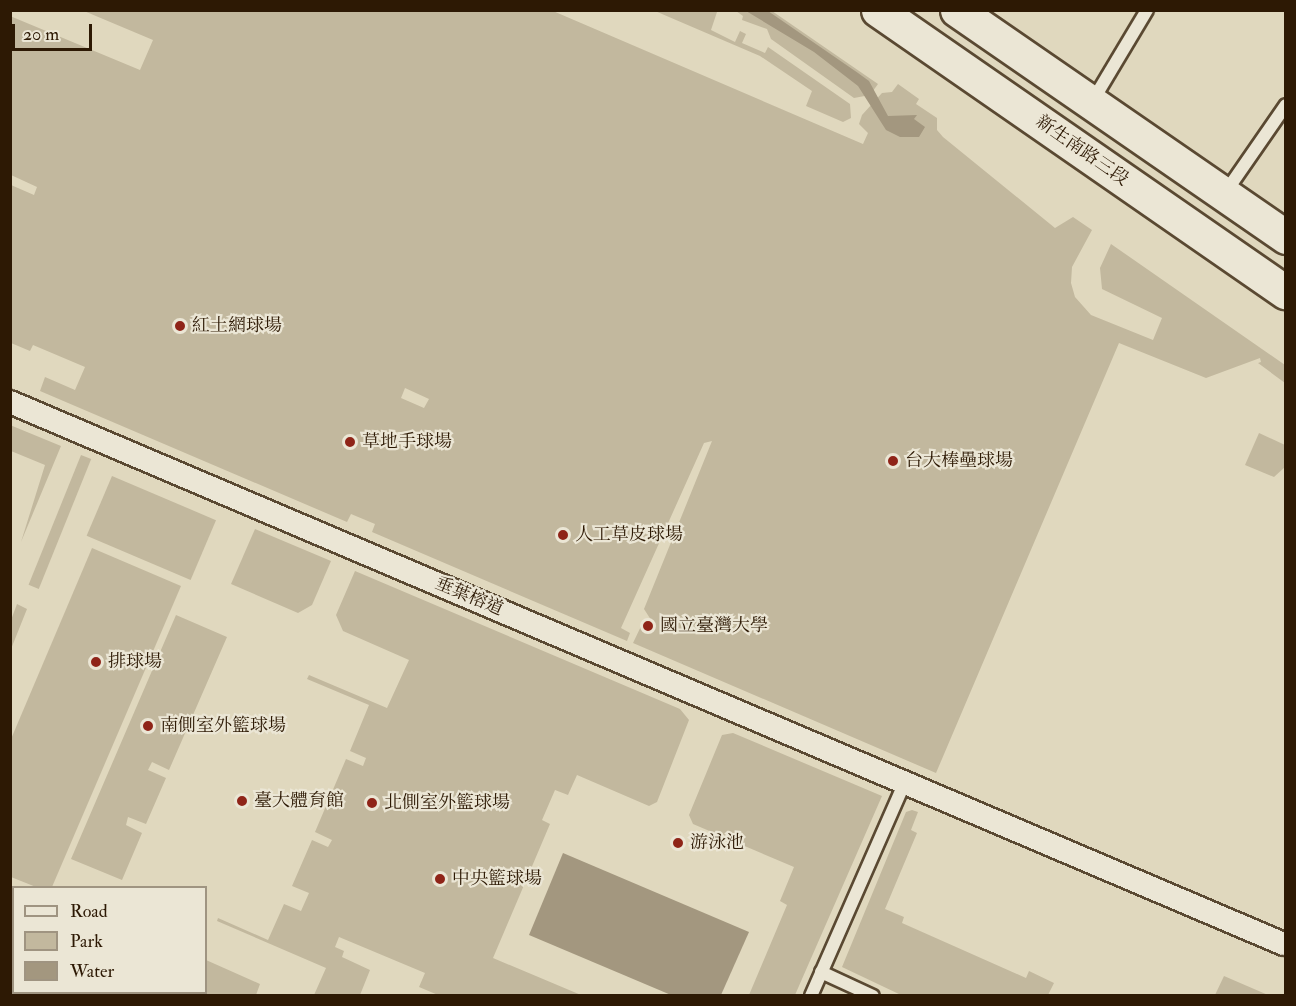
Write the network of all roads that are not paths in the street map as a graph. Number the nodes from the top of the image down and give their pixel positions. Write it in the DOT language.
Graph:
graph roads {
  1 [pos="878,10"];
  2 [pos="957,10"];
  3 [pos="1147,10"];
  4 [pos="1091,103"];
  5 [pos="1286,105"];
  6 [pos="1224,195"];
  7 [pos="1286,237"];
  8 [pos="1286,292"];
  9 [pos="10,402"];
  10 [pos="904,782"];
  11 [pos="1284,944"];
  12 [pos="821,972"];
  13 [pos="811,996"];
  14 [pos="873,996"];
  1 -- 8 [label="main road, 新生南路三段"];
  2 -- 4 [label="main road"];
  3 -- 4 [label="lane"];
  4 -- 6 [label="main road"];
  5 -- 6 [label="lane"];
  6 -- 7 [label="main road"];
  9 -- 10 [label="street, 垂葉榕道"];
  10 -- 11 [label="street, 垂葉榕道"];
  10 -- 12 [label="lane"];
  12 -- 13 [label="lane"];
  12 -- 14 [label="lane"];
}
